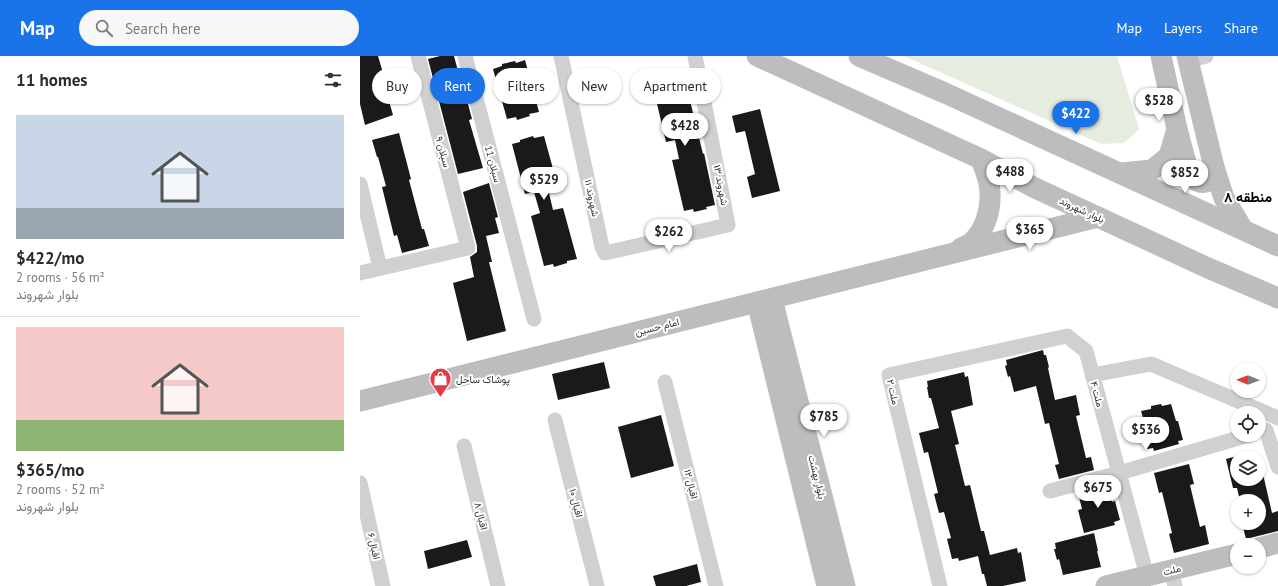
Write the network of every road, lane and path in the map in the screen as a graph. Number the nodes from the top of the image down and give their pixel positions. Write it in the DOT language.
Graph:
graph roads {
  1 [pos="418,56"];
  2 [pos="465,56"];
  3 [pos="561,56"];
  4 [pos="695,56"];
  5 [pos="757,56"];
  6 [pos="859,56"];
  7 [pos="1161,56"];
  8 [pos="1194,58"];
  9 [pos="1177,129"];
  10 [pos="981,159"];
  11 [pos="1214,167"];
  12 [pos="1120,173"];
  13 [pos="360,184"];
  14 [pos="1098,217"];
  15 [pos="728,220"];
  16 [pos="1242,228"];
  17 [pos="1278,246"];
  18 [pos="954,252"];
  19 [pos="380,268"];
  20 [pos="360,273"];
  21 [pos="1278,298"];
  22 [pos="764,300"];
  23 [pos="534,319"];
  24 [pos="1067,336"];
  25 [pos="1092,375"];
  26 [pos="665,382"];
  27 [pos="360,400"];
  28 [pos="1275,417"];
  29 [pos="555,420"];
  30 [pos="1266,428"];
  31 [pos="1266,438"];
  32 [pos="1230,441"];
  33 [pos="464,446"];
  34 [pos="1278,467"];
  35 [pos="1119,473"];
  36 [pos="360,483"];
  37 [pos="1050,491"];
  38 [pos="1278,543"];
  39 [pos="1266,546"];
  40 [pos="1230,557"];
  41 [pos="1147,576"];
  42 [pos="1173,578"];
  43 [pos="383,586"];
  44 [pos="498,586"];
  45 [pos="597,586"];
  46 [pos="716,586"];
  47 [pos="827,586"];
  48 [pos="845,586"];
  49 [pos="940,586"];
  50 [pos="1106,586"];
  1 -- 19 [label="street, سبلان ۹"];
  2 -- 23 [label="street, سبلان 11"];
  3 -- 15 [label="street, شهروند ۱۱"];
  4 -- 15 [label="street, شهروند ۱۳"];
  5 -- 10 [label="main road, بلوار شهروند"];
  6 -- 12 [label="main road"];
  7 -- 9 [label="main road"];
  8 -- 11 [label="main road"];
  9 -- 11 [label="main road"];
  9 -- 12 [label="main road"];
  10 -- 14 [label="main road, بلوار شهروند"];
  10 -- 18 [label="main road"];
  11 -- 16 [label="main road"];
  12 -- 16 [label="main road"];
  13 -- 19 [label="street"];
  14 -- 18 [label="main road"];
  14 -- 21 [label="main road, بلوار شهروند"];
  16 -- 17 [label="main road"];
  18 -- 22 [label="main road, امام حسین"];
  19 -- 20 [label="street"];
  22 -- 27 [label="main road, امام حسین"];
  22 -- 47 [label="main road, بلوار بهشت"];
  22 -- 48 [label="main road, بلوار بهشت"];
  24 -- 25 [label="street, ملت ۴"];
  24 -- 49 [label="street, ملت ۲"];
  25 -- 28 [label="street"];
  25 -- 35 [label="street, ملت ۴"];
  26 -- 46 [label="street, اقبال ۱۲"];
  28 -- 30 [label="street"];
  29 -- 45 [label="street, اقبال ۱۰"];
  31 -- 34 [label="street"];
  32 -- 35 [label="street"];
  33 -- 44 [label="street, اقبال ۸"];
  35 -- 37 [label="street"];
  35 -- 41 [label="street, ملت ۴"];
  36 -- 43 [label="street, اقبال ۶"];
  38 -- 39 [label="main road"];
  40 -- 42 [label="main road, ملت"];
  41 -- 42 [label="main road, ملت"];
  41 -- 50 [label="main road, ملت"];
}
